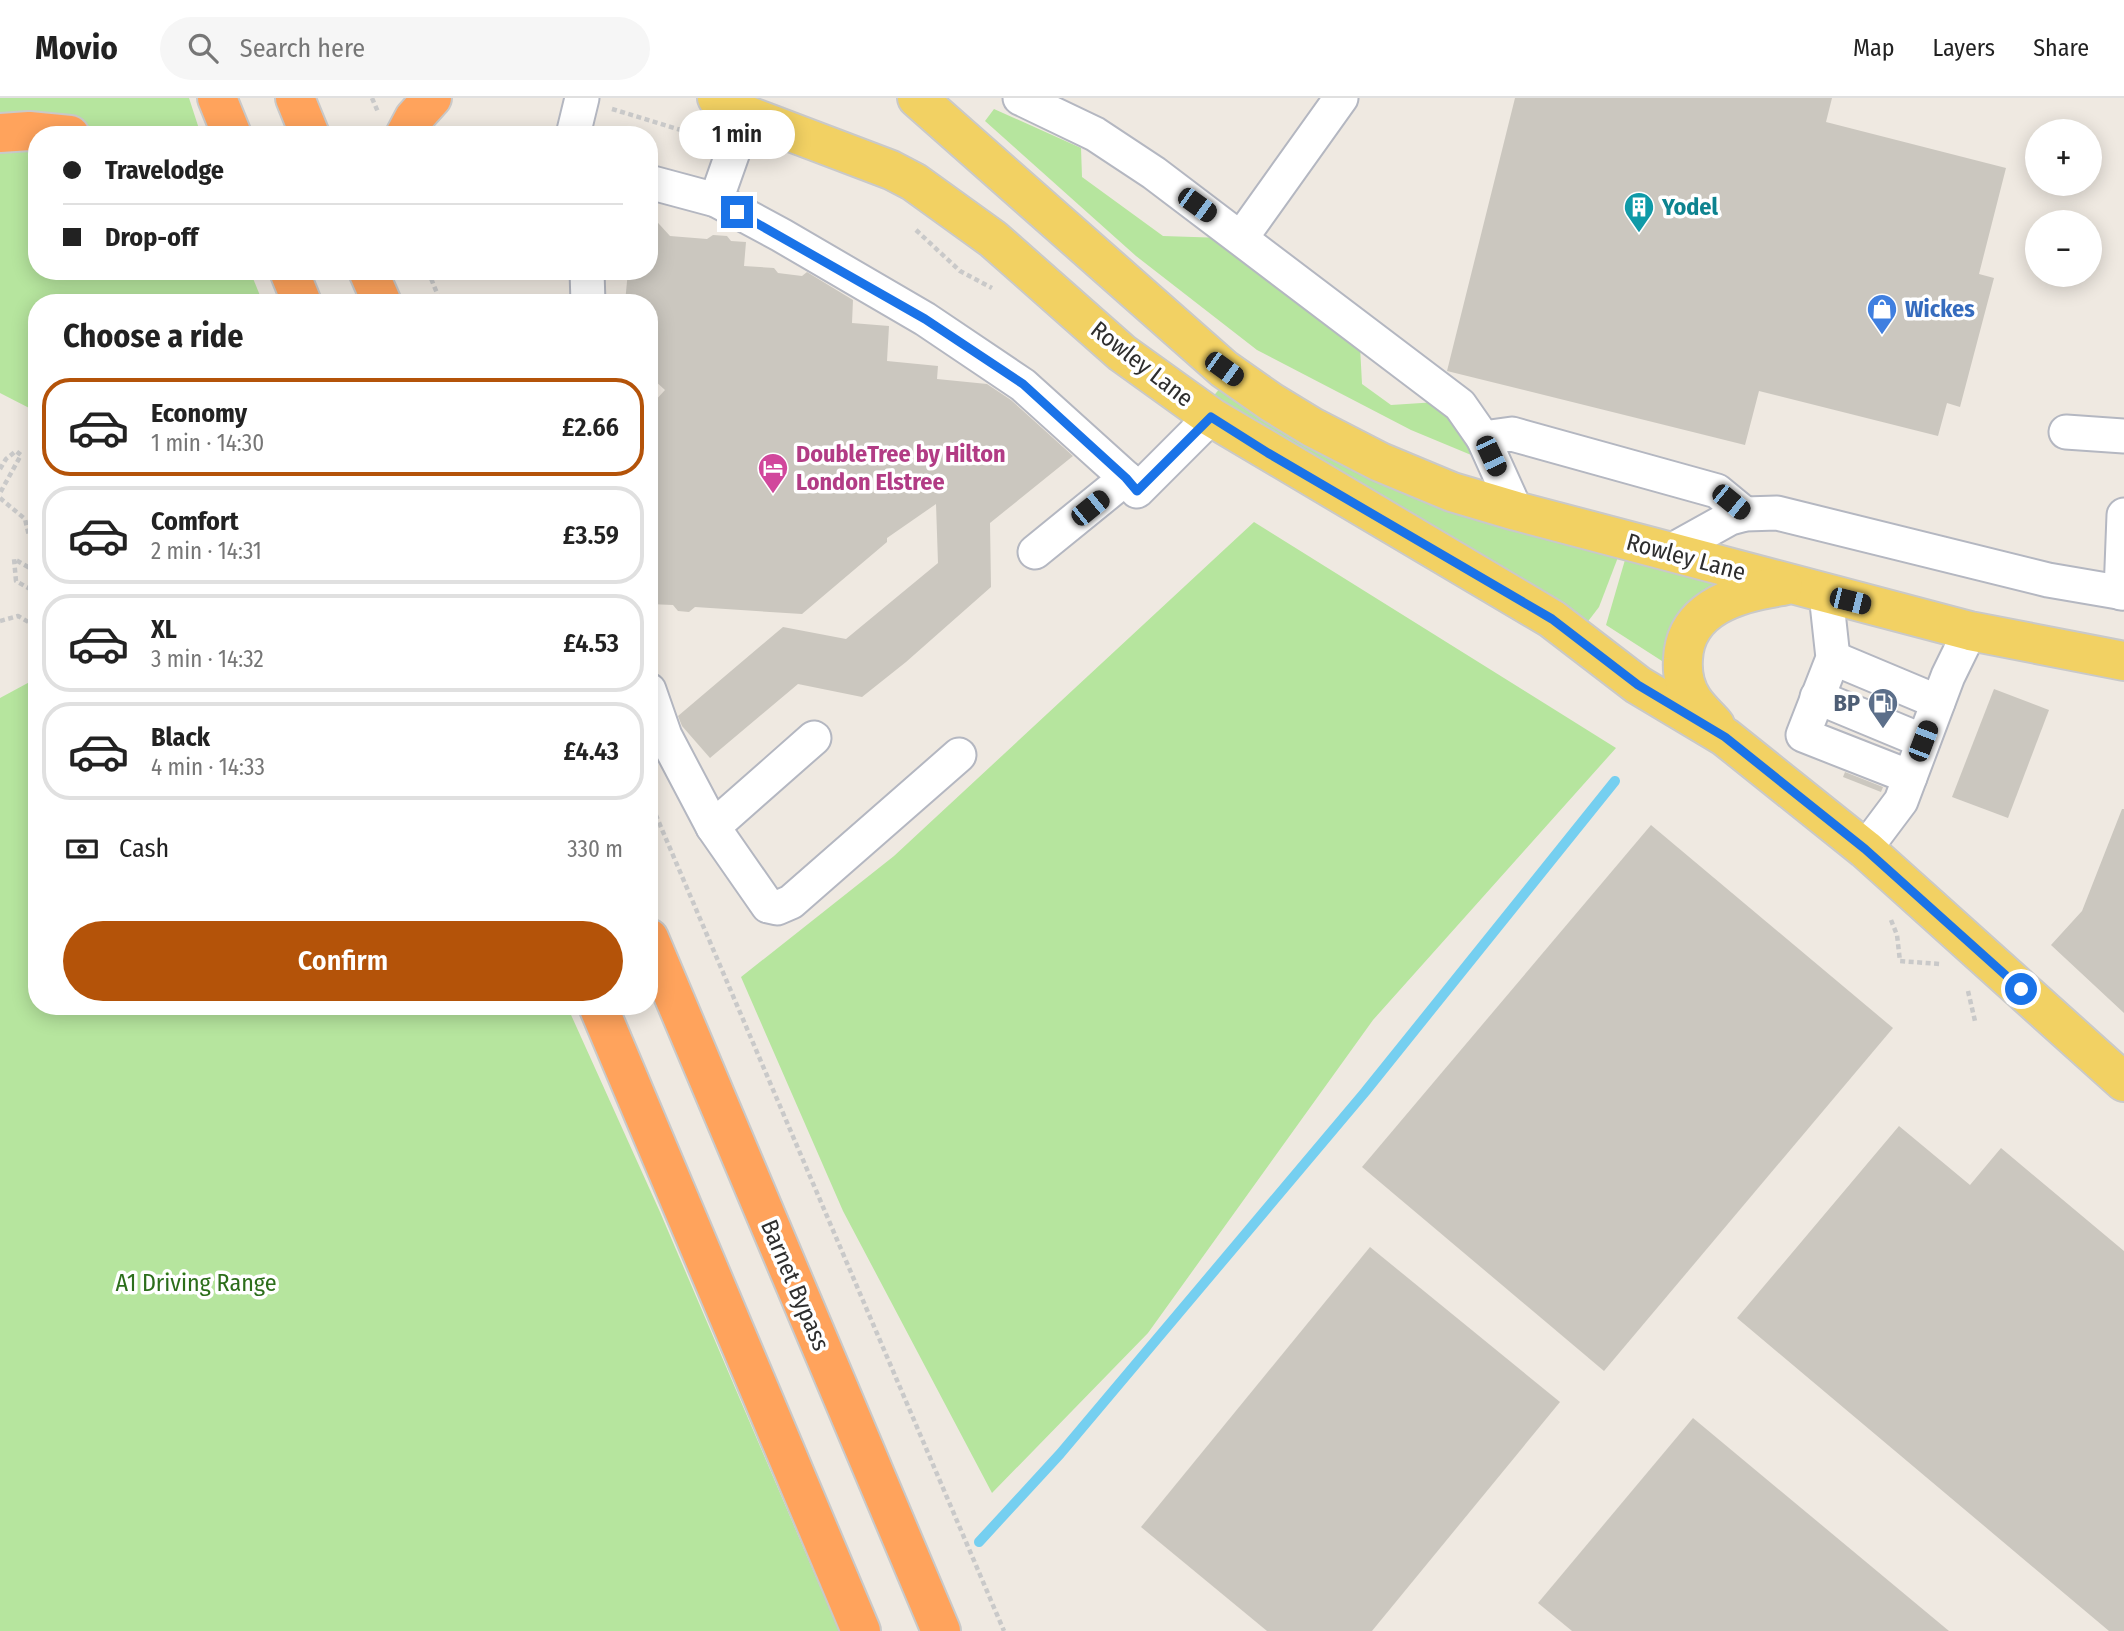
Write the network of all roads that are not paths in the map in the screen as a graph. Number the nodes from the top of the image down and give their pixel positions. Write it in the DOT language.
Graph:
graph roads {
  1 [pos="217,98"];
  2 [pos="295,98"];
  3 [pos="432,98"];
  4 [pos="1020,98"];
  5 [pos="1341,98"];
  6 [pos="582,99"];
  7 [pos="929,100"];
  8 [pos="733,120"];
  9 [pos="228,126"];
  10 [pos="306,126"];
  11 [pos="410,126"];
  12 [pos="575,126"];
  13 [pos="28,131"];
  14 [pos="0,133"];
  15 [pos="658,184"];
  16 [pos="716,200"];
  17 [pos="1241,238"];
  18 [pos="1211,417"];
  19 [pos="2066,432"];
  20 [pos="2124,436"];
  21 [pos="1483,438"];
  22 [pos="1126,478"];
  23 [pos="1516,511"];
  24 [pos="1745,514"];
  25 [pos="2124,516"];
  26 [pos="1035,552"];
  27 [pos="1669,552"];
  28 [pos="1809,589"];
  29 [pos="2122,593"];
  30 [pos="1970,631"];
  31 [pos="1833,658"];
  32 [pos="2124,661"];
  33 [pos="1943,689"];
  34 [pos="1817,697"];
  35 [pos="658,716"];
  36 [pos="1725,737"];
  37 [pos="814,738"];
  38 [pos="1923,741"];
  39 [pos="960,755"];
  40 [pos="1905,789"];
  41 [pos="713,827"];
  42 [pos="1865,849"];
  43 [pos="658,959"];
  44 [pos="602,1015"];
  45 [pos="2124,1082"];
  46 [pos="861,1631"];
  47 [pos="942,1631"];
  1 -- 9 [label="highway"];
  2 -- 10 [label="highway"];
  3 -- 11 [label="highway"];
  4 -- 17 [label="lane"];
  5 -- 17 [label="lane"];
  6 -- 12 [label="lane"];
  7 -- 23 [label="main road, Rowley Lane"];
  8 -- 16 [label="lane"];
  8 -- 18 [label="main road, Rowley Lane"];
  13 -- 14 [label="highway"];
  15 -- 16 [label="lane"];
  16 -- 22 [label="lane"];
  17 -- 21 [label="lane"];
  18 -- 22 [label="lane"];
  18 -- 36 [label="main road, Rowley Lane"];
  19 -- 20 [label="lane"];
  21 -- 23 [label="lane"];
  21 -- 24 [label="lane"];
  22 -- 26 [label="lane"];
  23 -- 27 [label="main road, Rowley Lane"];
  24 -- 27 [label="lane"];
  24 -- 29 [label="lane"];
  25 -- 29 [label="lane"];
  27 -- 28 [label="main road, Rowley Lane"];
  28 -- 30 [label="main road, Rowley Lane"];
  28 -- 31 [label="lane"];
  28 -- 36 [label="main road"];
  30 -- 32 [label="main road, Rowley Lane"];
  30 -- 33 [label="lane"];
  31 -- 33 [label="lane"];
  31 -- 34 [label="lane"];
  33 -- 38 [label="lane"];
  34 -- 38 [label="lane"];
  34 -- 40 [label="lane"];
  35 -- 41 [label="lane"];
  36 -- 42 [label="main road, Rowley Lane"];
  37 -- 41 [label="lane"];
  38 -- 40 [label="lane"];
  39 -- 41 [label="lane"];
  40 -- 42 [label="lane"];
  42 -- 45 [label="main road, Rowley Lane"];
  43 -- 47 [label="highway, Barnet Bypass"];
  44 -- 46 [label="highway"];
}
